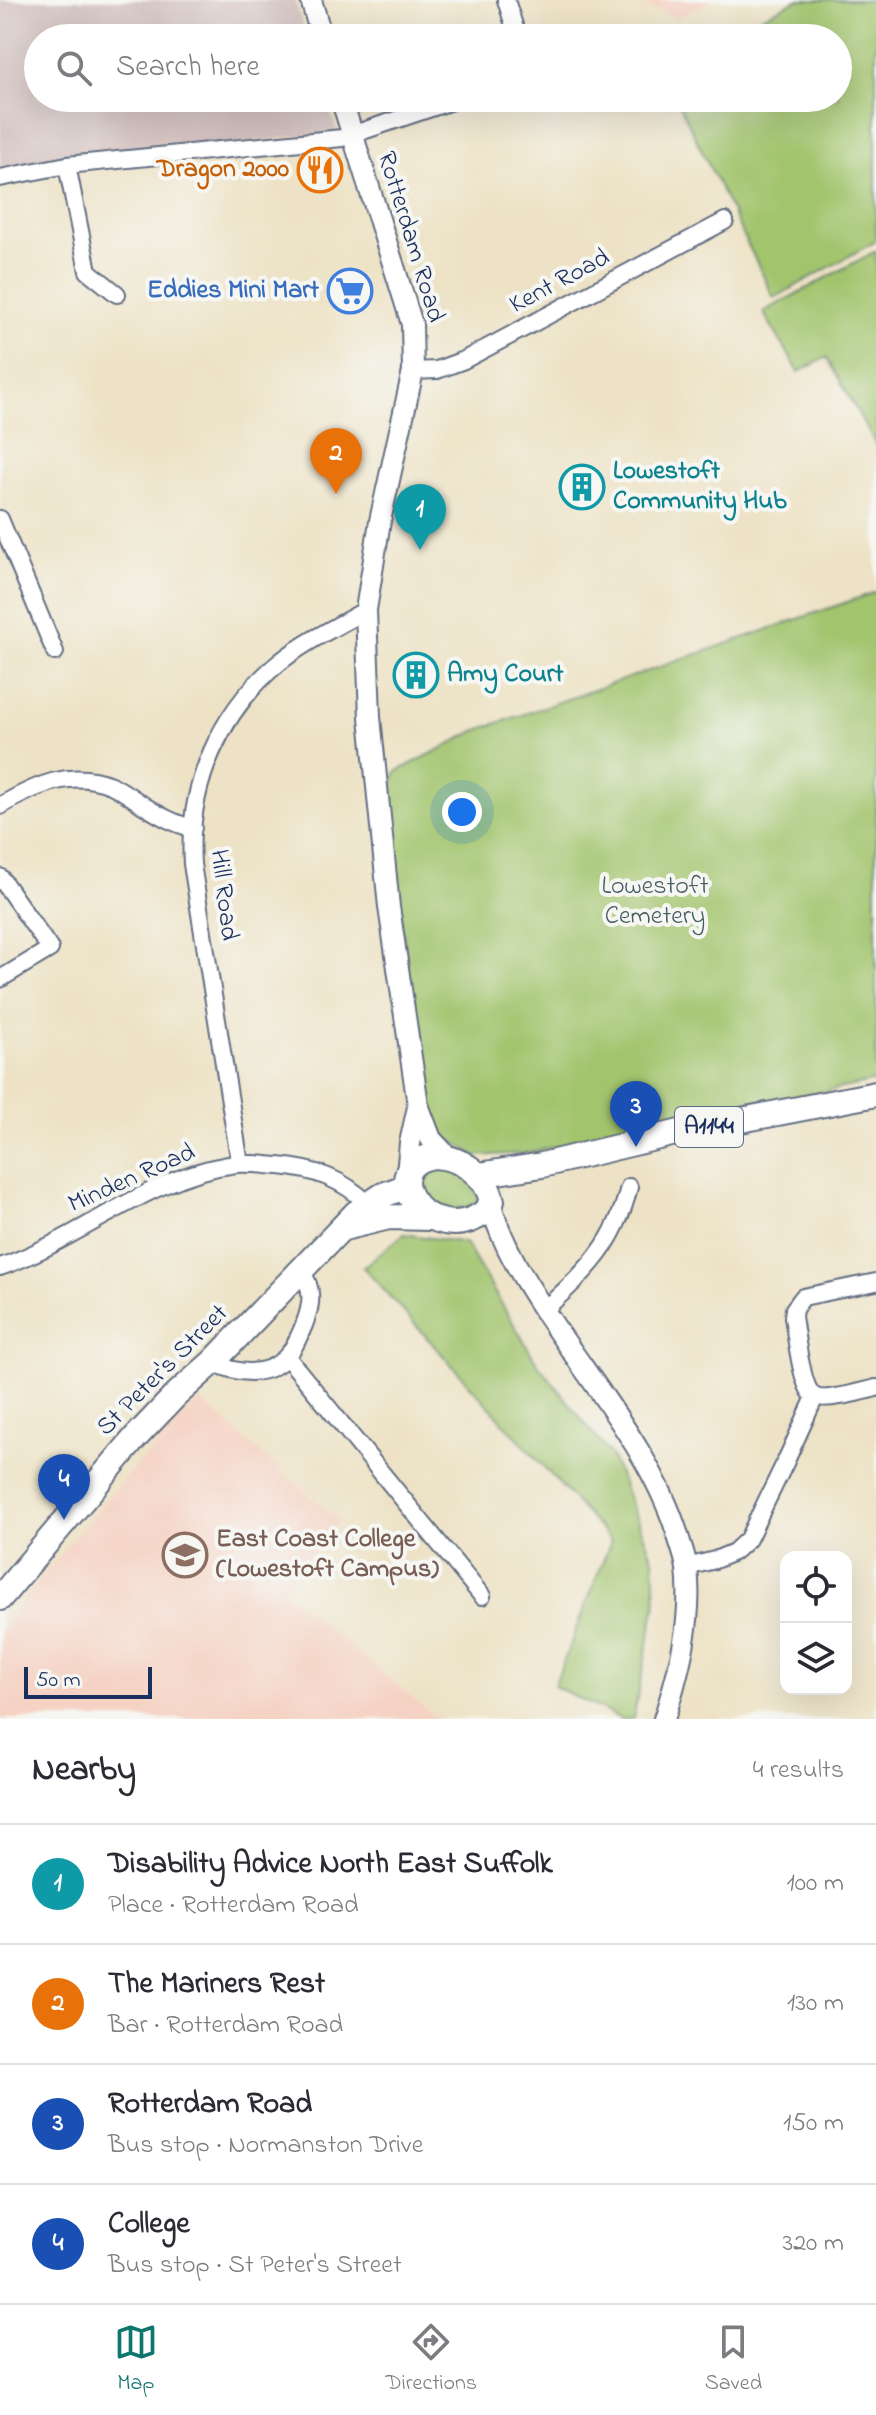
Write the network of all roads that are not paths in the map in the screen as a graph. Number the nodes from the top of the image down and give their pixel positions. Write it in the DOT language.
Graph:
graph roads {
  1 [pos="311,0"];
  2 [pos="506,0"];
  3 [pos="318,24"];
  4 [pos="514,24"];
  5 [pos="345,112"];
  6 [pos="420,112"];
  7 [pos="352,135"];
  8 [pos="67,165"];
  9 [pos="0,178"];
  10 [pos="725,221"];
  11 [pos="117,294"];
  12 [pos="413,371"];
  13 [pos="0,519"];
  14 [pos="366,610"];
  15 [pos="55,652"];
  16 [pos="0,806"];
  17 [pos="193,828"];
  18 [pos="0,877"];
  19 [pos="0,979"];
  20 [pos="876,1094"];
  21 [pos="418,1105"];
  22 [pos="447,1156"];
  23 [pos="240,1164"];
  24 [pos="542,1165"];
  25 [pos="479,1175"];
  26 [pos="336,1180"];
  27 [pos="406,1180"];
  28 [pos="629,1187"];
  29 [pos="492,1203"];
  30 [pos="368,1204"];
  31 [pos="430,1218"];
  32 [pos="466,1222"];
  33 [pos="344,1228"];
  34 [pos="504,1245"];
  35 [pos="0,1267"];
  36 [pos="301,1271"];
  37 [pos="876,1282"];
  38 [pos="544,1310"];
  39 [pos="287,1357"];
  40 [pos="213,1362"];
  41 [pos="876,1388"];
  42 [pos="815,1397"];
  43 [pos="687,1567"];
  44 [pos="482,1596"];
  45 [pos="0,1598"];
  46 [pos="664,1719"];
  1 -- 3 [label="street"];
  2 -- 4 [label="street"];
  5 -- 7 [label="street, Rotterdam Road"];
  6 -- 7 [label="street"];
  7 -- 8 [label="street"];
  7 -- 12 [label="street, Rotterdam Road"];
  8 -- 9 [label="street"];
  8 -- 11 [label="street"];
  10 -- 12 [label="street, Kent Road"];
  12 -- 14 [label="street, Rotterdam Road"];
  13 -- 15 [label="street"];
  14 -- 17 [label="street, Hill Road"];
  14 -- 21 [label="street, Rotterdam Road"];
  16 -- 17 [label="street"];
  17 -- 23 [label="street, Hill Road"];
  18 -- 19 [label="street"];
  20 -- 24 [label="main road, A1144"];
  21 -- 22 [label="street, Rotterdam Road"];
  21 -- 27 [label="street, Rotterdam Road"];
  22 -- 25 [label="main road"];
  22 -- 27 [label="main road"];
  23 -- 26 [label="street, Minden Road"];
  23 -- 35 [label="street, Minden Road"];
  24 -- 25 [label="main road, A1144"];
  24 -- 29 [label="main road, A1144"];
  25 -- 29 [label="main road"];
  26 -- 30 [label="street, Minden Road"];
  26 -- 33 [label="street"];
  27 -- 30 [label="main road, St Peter's Street"];
  27 -- 31 [label="main road"];
  28 -- 38 [label="street"];
  29 -- 32 [label="main road"];
  29 -- 34 [label="street"];
  30 -- 33 [label="main road, St Peter's Street"];
  31 -- 32 [label="main road"];
  31 -- 33 [label="main road"];
  32 -- 34 [label="street"];
  33 -- 36 [label="main road, St Peter's Street"];
  34 -- 38 [label="street"];
  36 -- 39 [label="street"];
  36 -- 40 [label="main road, St Peter's Street"];
  37 -- 42 [label="street"];
  38 -- 43 [label="street"];
  39 -- 40 [label="street"];
  39 -- 44 [label="street"];
  40 -- 45 [label="main road, St Peter's Street"];
  41 -- 42 [label="street"];
  42 -- 43 [label="street"];
  43 -- 46 [label="street"];
}
